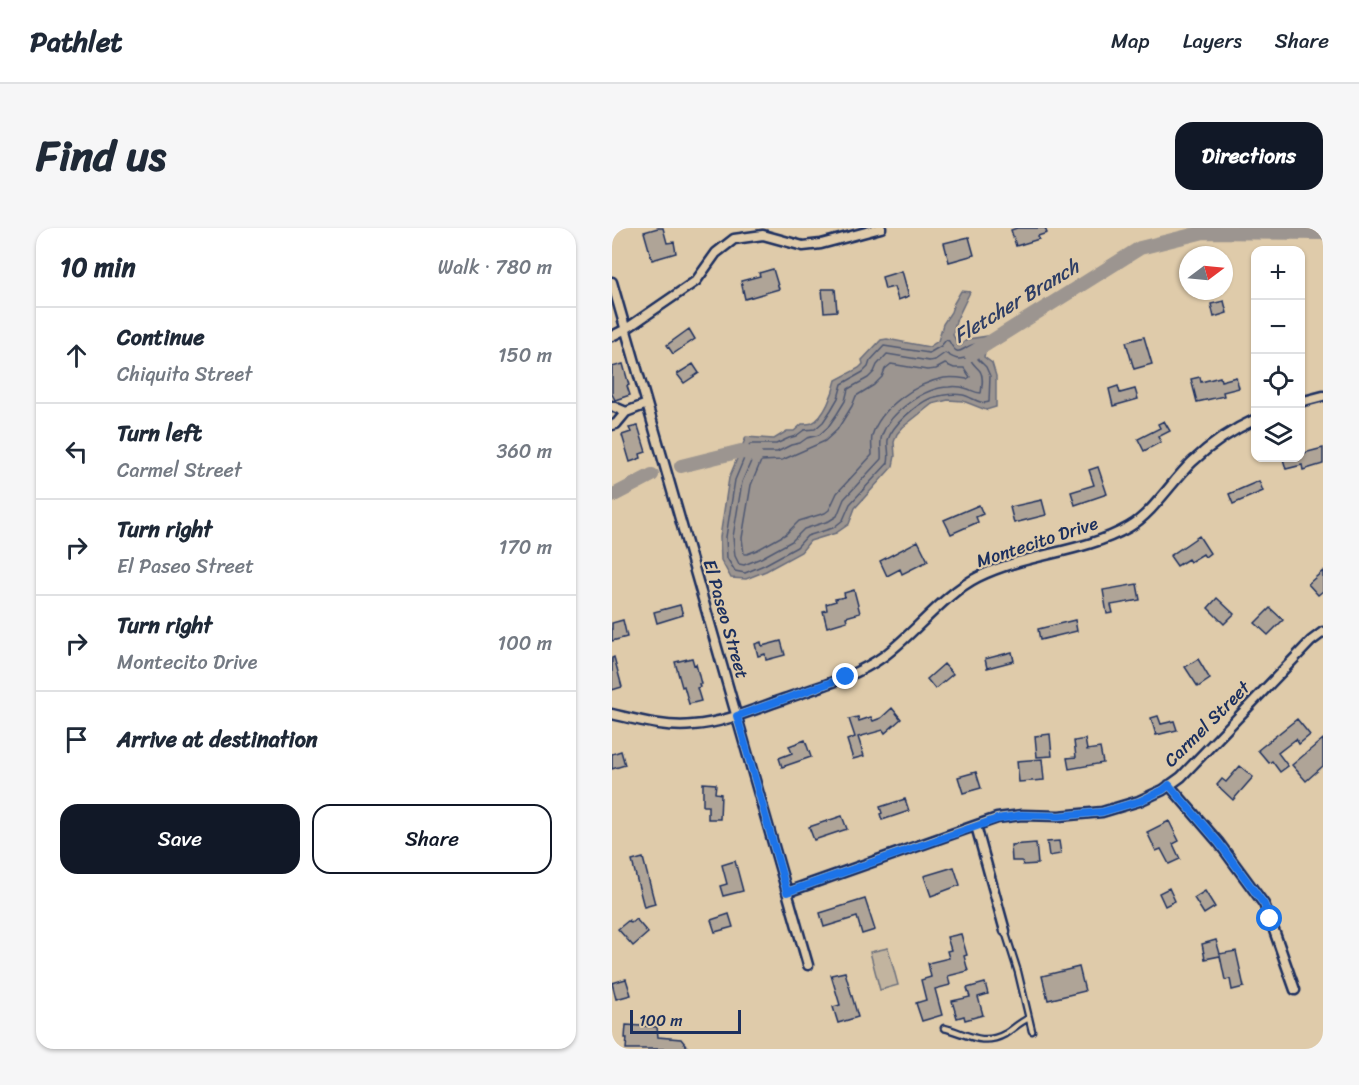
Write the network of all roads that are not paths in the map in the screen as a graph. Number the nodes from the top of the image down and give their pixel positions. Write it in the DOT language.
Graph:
graph roads {
  1 [pos="880,228"];
  2 [pos="612,282"];
  3 [pos="626,329"];
  4 [pos="612,336"];
  5 [pos="1323,396"];
  6 [pos="1305,401"];
  7 [pos="647,404"];
  8 [pos="612,406"];
  9 [pos="626,412"];
  10 [pos="1251,422"];
  11 [pos="612,425"];
  12 [pos="1323,632"];
  13 [pos="612,714"];
  14 [pos="737,716"];
  15 [pos="1169,785"];
  16 [pos="976,826"];
  17 [pos="787,892"];
  18 [pos="1005,931"];
  19 [pos="808,965"];
  20 [pos="1295,990"];
  21 [pos="1029,1018"];
  22 [pos="944,1028"];
  23 [pos="1032,1031"];
  1 -- 3 [label="street"];
  2 -- 3 [label="street, El Paseo Street"];
  3 -- 4 [label="street"];
  3 -- 7 [label="street, El Paseo Street"];
  5 -- 6 [label="street"];
  7 -- 9 [label="street"];
  7 -- 14 [label="street, El Paseo Street"];
  8 -- 9 [label="street"];
  9 -- 11 [label="street"];
  10 -- 14 [label="street, Montecito Drive"];
  12 -- 15 [label="street, Carmel Street"];
  13 -- 14 [label="street, Montecito Drive"];
  14 -- 17 [label="street, El Paseo Street"];
  15 -- 16 [label="street, Carmel Street"];
  15 -- 20 [label="street"];
  16 -- 17 [label="street, Carmel Street"];
  16 -- 18 [label="street"];
  17 -- 19 [label="street, El Paseo Street"];
  18 -- 21 [label="lane"];
  21 -- 22 [label="lane"];
  21 -- 23 [label="lane"];
}
